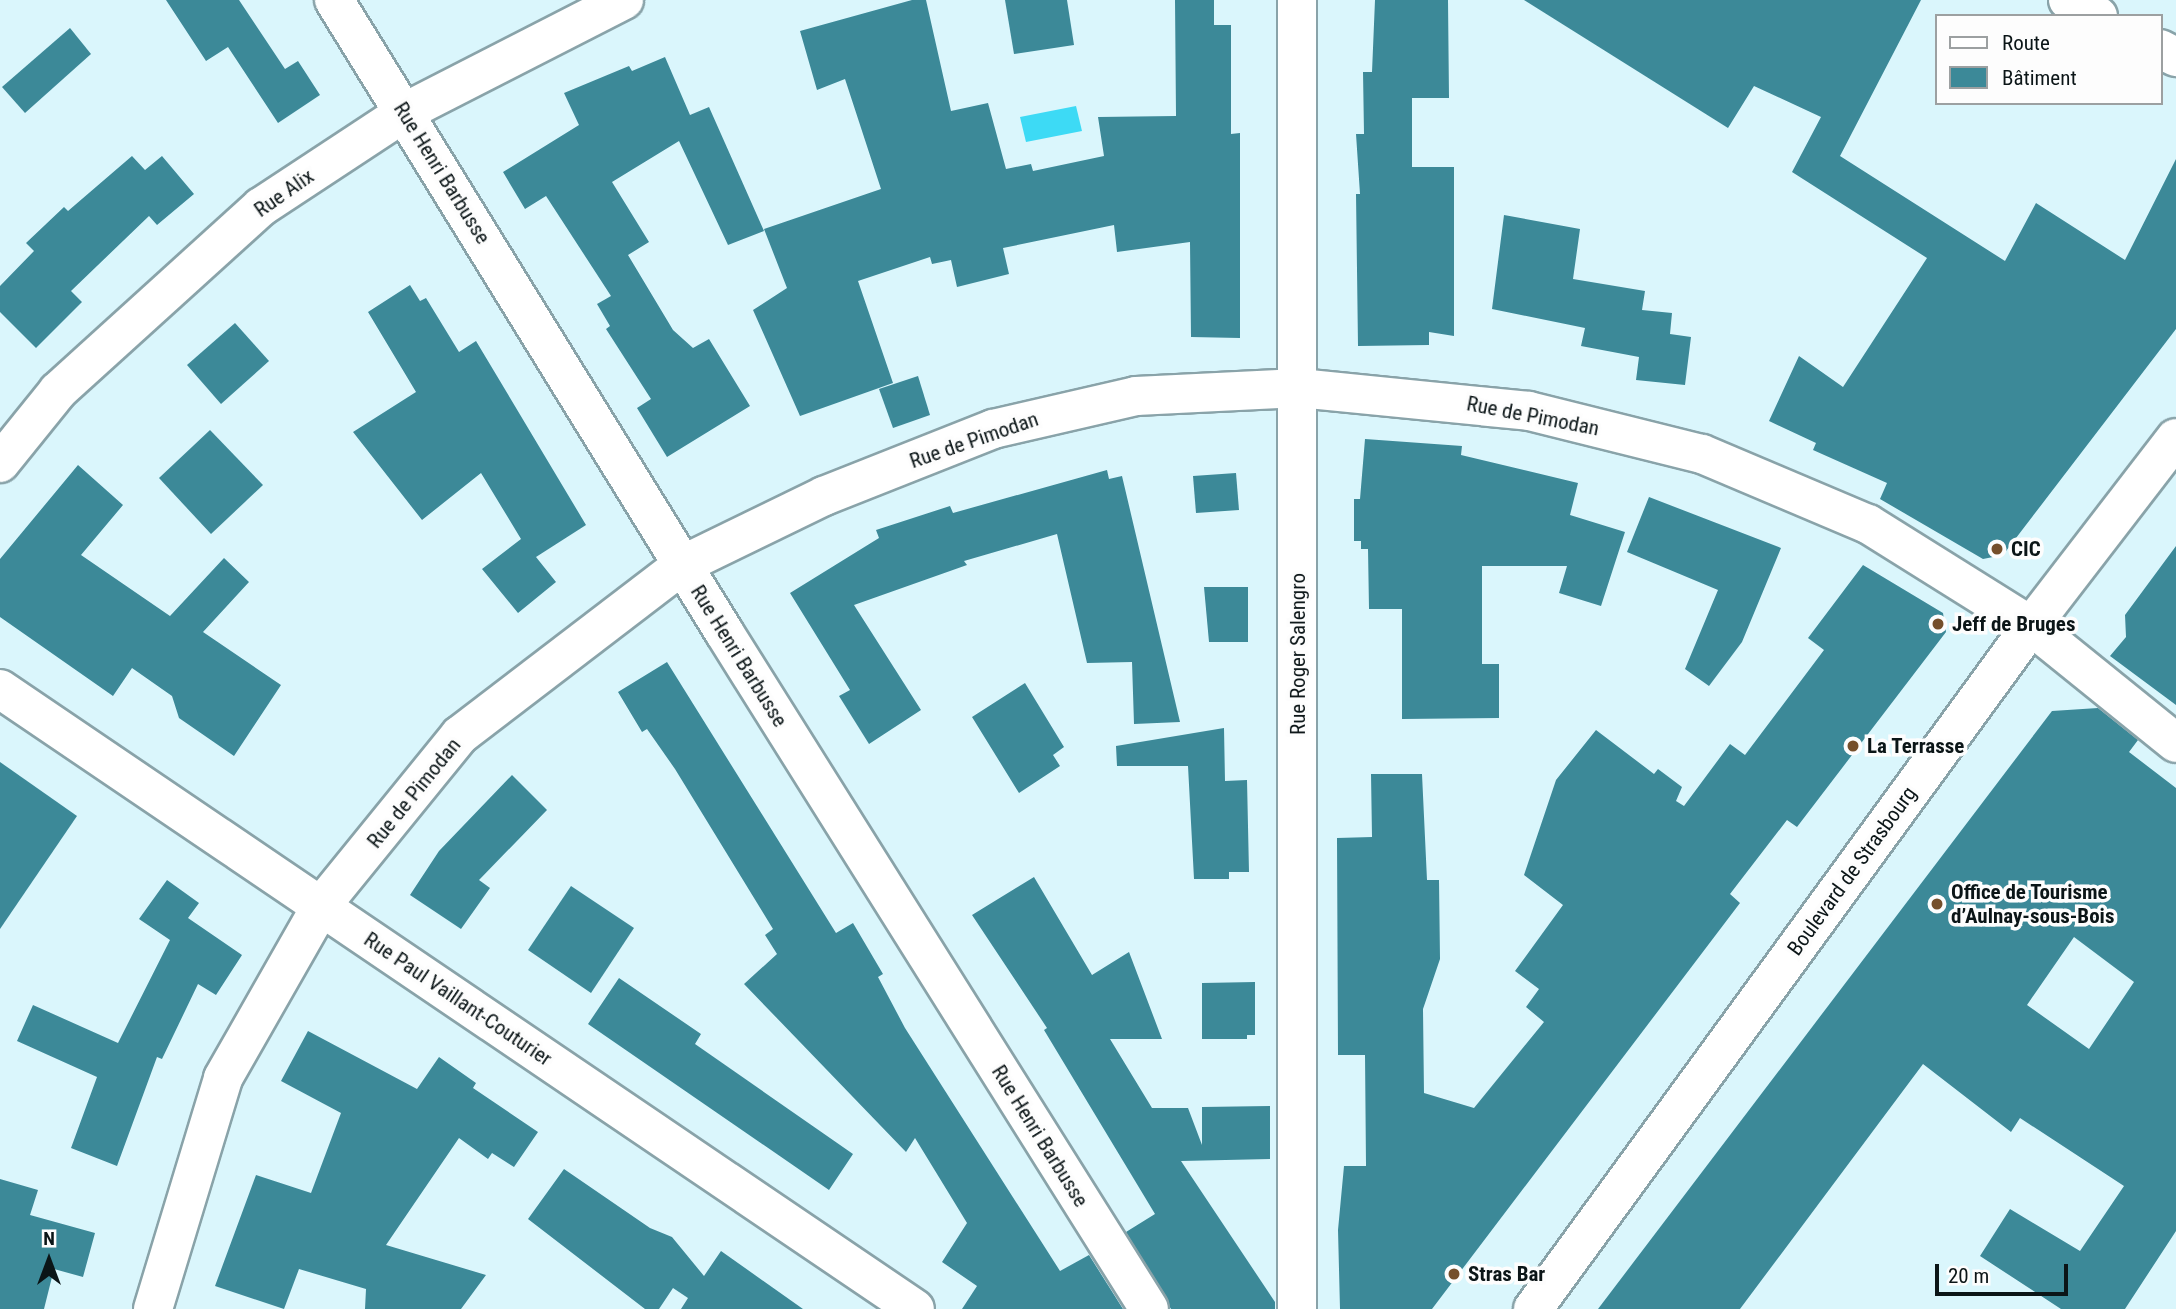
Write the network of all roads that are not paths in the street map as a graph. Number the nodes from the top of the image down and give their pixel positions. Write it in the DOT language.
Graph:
graph roads {
  1 [pos="334,0"];
  2 [pos="624,0"];
  3 [pos="1297,0"];
  4 [pos="2068,0"];
  5 [pos="2094,14"];
  6 [pos="405,112"];
  7 [pos="1299,388"];
  8 [pos="2176,438"];
  9 [pos="0,463"];
  10 [pos="682,565"];
  11 [pos="2031,626"];
  12 [pos="0,689"];
  13 [pos="2176,743"];
  14 [pos="321,906"];
  15 [pos="153,1309"];
  16 [pos="915,1309"];
  17 [pos="1149,1309"];
  18 [pos="1297,1309"];
  19 [pos="1534,1309"];
  1 -- 6 [label="street, Rue Henri Barbusse"];
  2 -- 6 [label="street, Rue Alix"];
  3 -- 7 [label="street, Rue Roger Salengro"];
  4 -- 5 [label="street"];
  6 -- 9 [label="street, Rue Alix"];
  6 -- 10 [label="street, Rue Henri Barbusse"];
  7 -- 10 [label="street, Rue de Pimodan"];
  7 -- 11 [label="street, Rue de Pimodan"];
  7 -- 18 [label="street, Rue Roger Salengro"];
  8 -- 11 [label="street, Boulevard de Strasbourg"];
  10 -- 14 [label="street, Rue de Pimodan"];
  10 -- 17 [label="street, Rue Henri Barbusse"];
  11 -- 13 [label="street, Rue de Pimodan"];
  11 -- 19 [label="street, Boulevard de Strasbourg"];
  12 -- 14 [label="street, Rue Paul Vaillant-Couturier"];
  14 -- 15 [label="street, Rue de Pimodan"];
  14 -- 16 [label="street, Rue Paul Vaillant-Couturier"];
}
